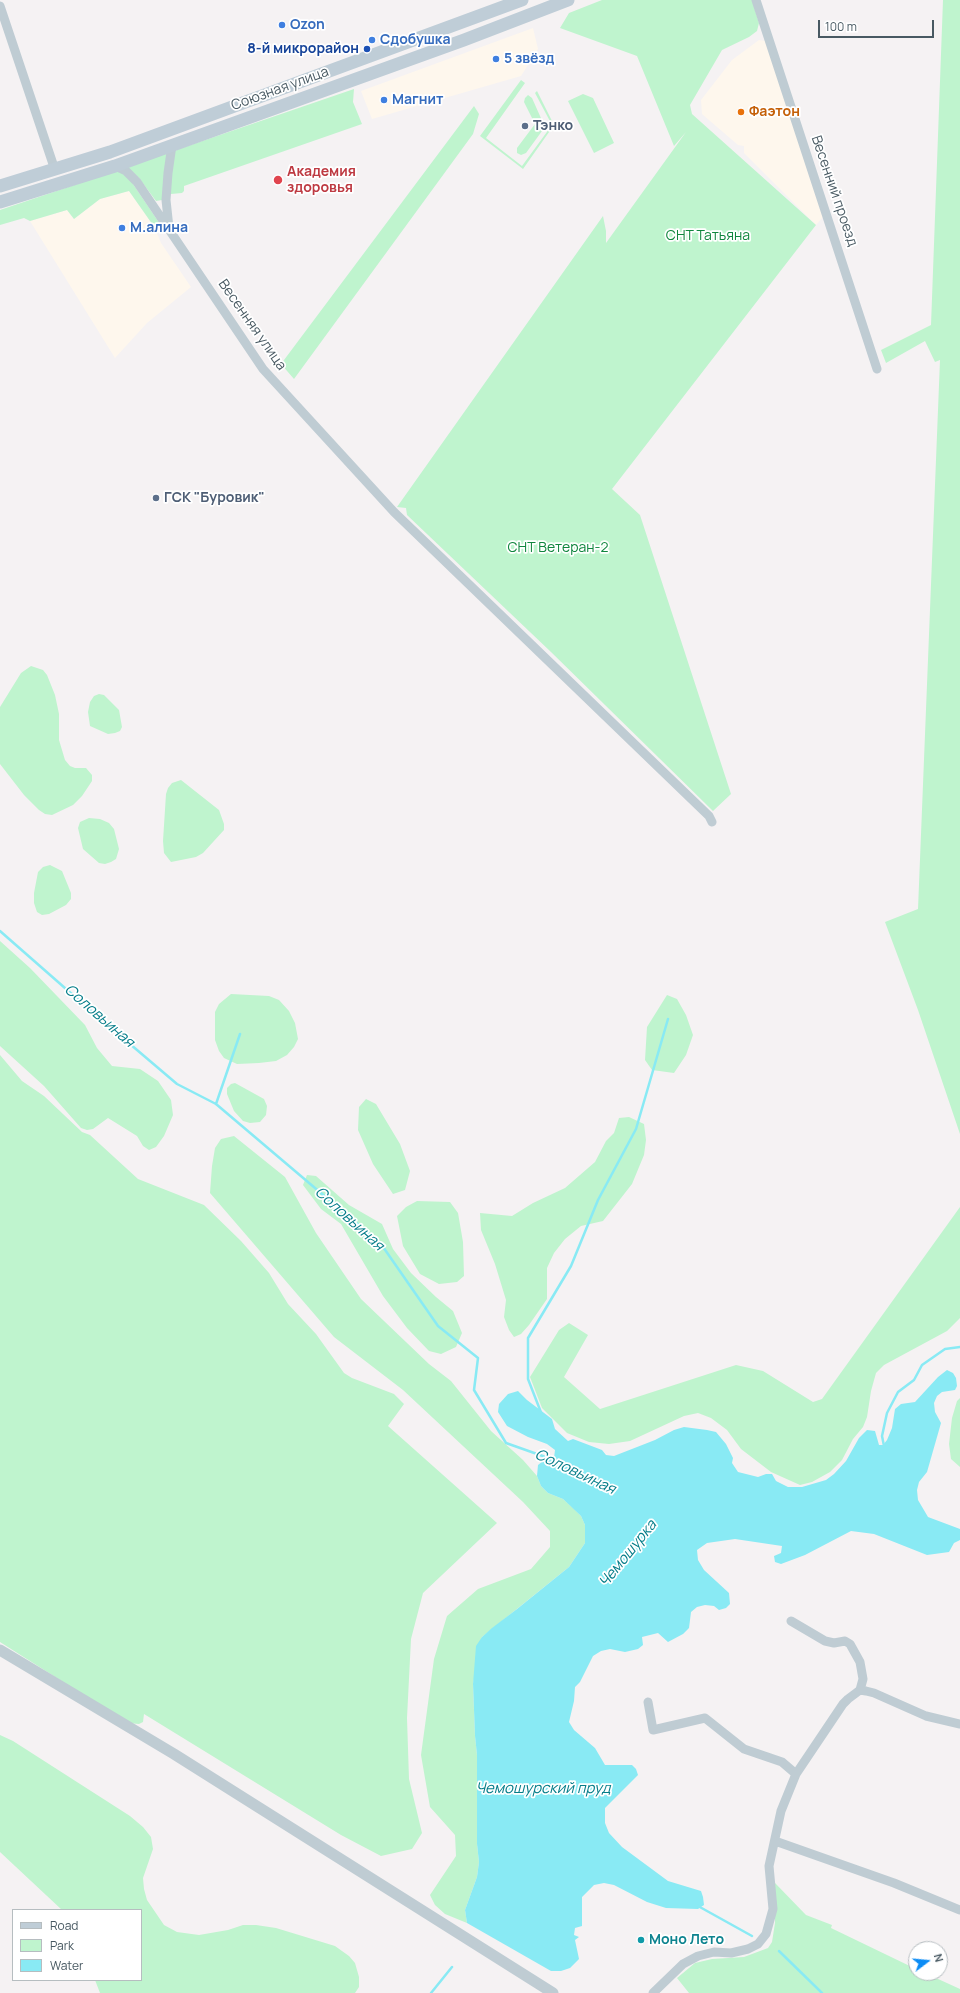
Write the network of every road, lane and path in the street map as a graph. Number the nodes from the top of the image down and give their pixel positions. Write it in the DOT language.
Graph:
graph roads {
  1 [pos="522,0"];
  2 [pos="568,0"];
  3 [pos="756,0"];
  4 [pos="0,6"];
  5 [pos="172,145"];
  6 [pos="110,152"];
  7 [pos="115,166"];
  8 [pos="55,170"];
  9 [pos="0,186"];
  10 [pos="0,202"];
  11 [pos="169,229"];
  12 [pos="877,369"];
  13 [pos="712,822"];
  14 [pos="791,1621"];
  15 [pos="0,1650"];
  16 [pos="860,1690"];
  17 [pos="648,1702"];
  18 [pos="960,1724"];
  19 [pos="796,1774"];
  20 [pos="775,1841"];
  21 [pos="960,1910"];
  22 [pos="553,1993"];
  23 [pos="653,1993"];
  1 -- 6 [label="main road, Союзная улица"];
  2 -- 5 [label="main road, Союзная улица"];
  3 -- 12 [label="street, Весенний проезд"];
  4 -- 8 [label="street"];
  5 -- 7 [label="main road, Союзная улица"];
  5 -- 11 [label="street"];
  6 -- 7 [label="main road"];
  6 -- 8 [label="main road, Союзная улица"];
  7 -- 10 [label="main road, Союзная улица"];
  7 -- 11 [label="street, Весенняя улица"];
  8 -- 9 [label="main road, Союзная улица"];
  11 -- 13 [label="street, Весенняя улица"];
  14 -- 16 [label="street"];
  15 -- 22 [label="street"];
  16 -- 18 [label="street"];
  16 -- 19 [label="street"];
  17 -- 19 [label="street"];
  19 -- 20 [label="street"];
  20 -- 21 [label="street"];
  20 -- 23 [label="street"];
}
